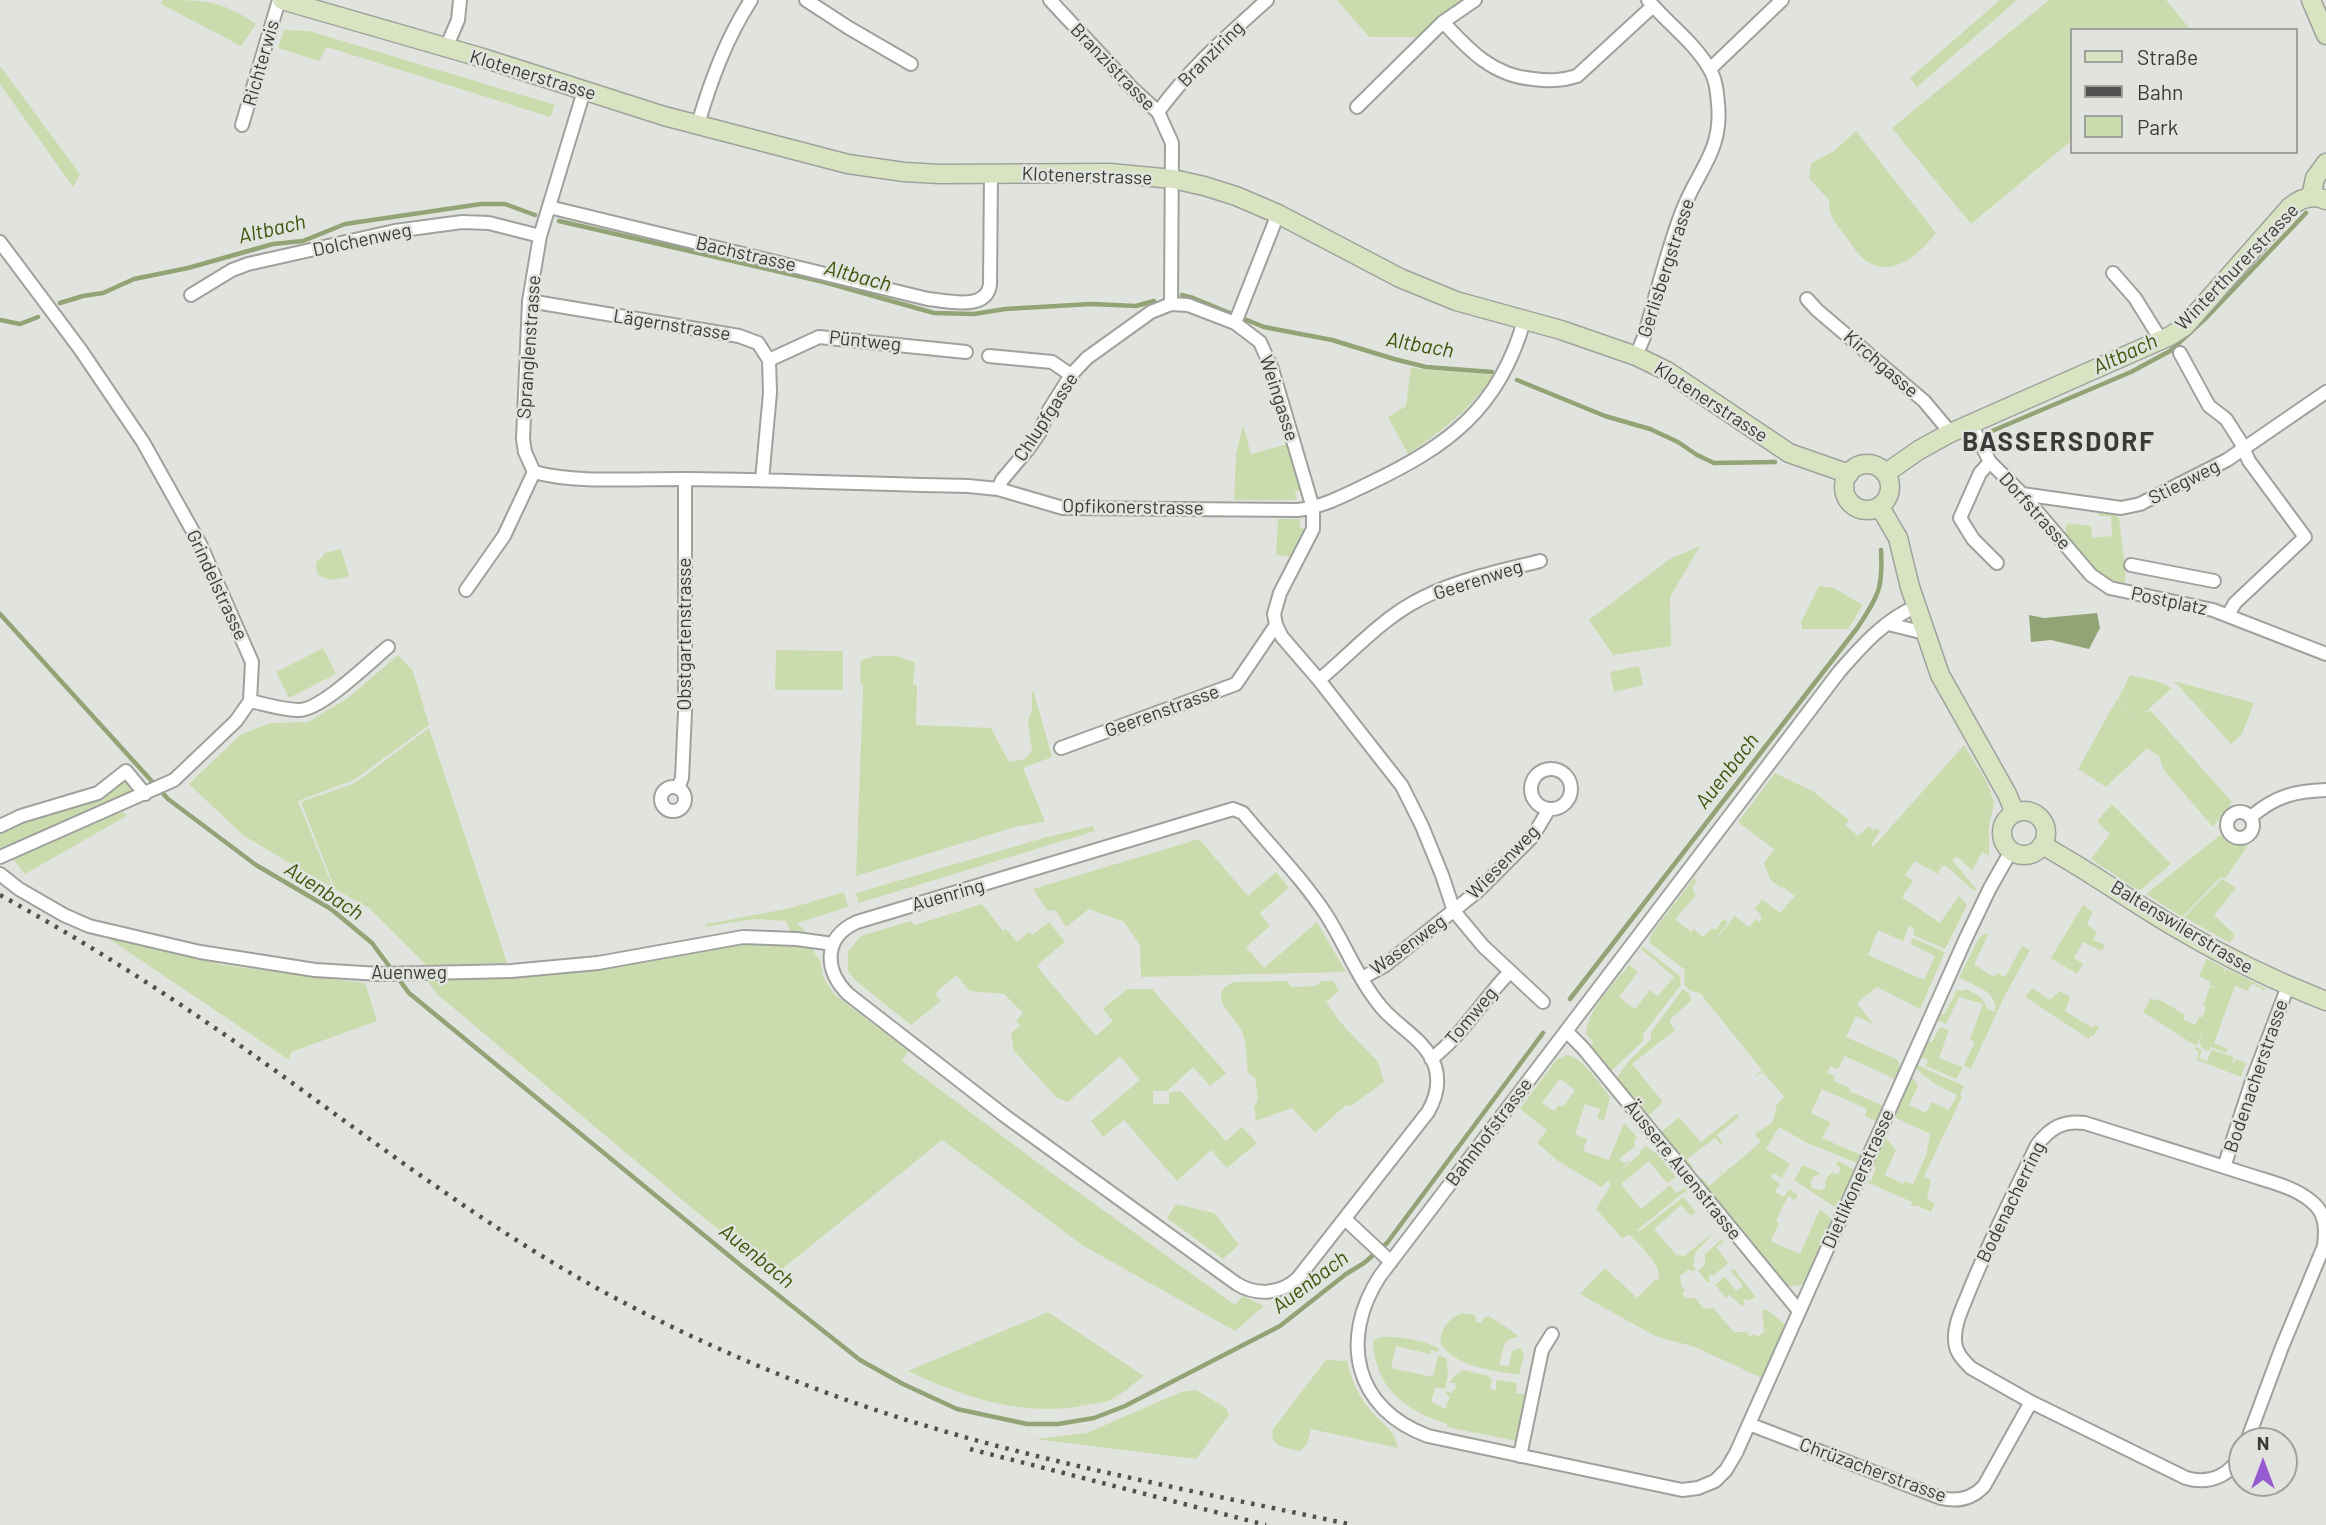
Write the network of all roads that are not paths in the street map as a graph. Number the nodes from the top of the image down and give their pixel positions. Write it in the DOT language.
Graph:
graph roads {
  1 [pos="281,0"];
  2 [pos="460,0"];
  3 [pos="751,0"];
  4 [pos="806,0"];
  5 [pos="1050,0"];
  6 [pos="1268,0"];
  7 [pos="1475,0"];
  8 [pos="1782,0"];
  9 [pos="2311,0"];
  10 [pos="1650,3"];
  11 [pos="1443,22"];
  12 [pos="2326,35"];
  13 [pos="446,48"];
  14 [pos="911,64"];
  15 [pos="1710,69"];
  16 [pos="584,90"];
  17 [pos="1357,107"];
  18 [pos="1158,112"];
  19 [pos="698,124"];
  20 [pos="242,125"];
  21 [pos="2326,163"];
  22 [pos="991,174"];
  23 [pos="1173,179"];
  24 [pos="2318,198"];
  25 [pos="549,207"];
  26 [pos="1278,214"];
  27 [pos="540,236"];
  28 [pos="0,242"];
  29 [pos="2113,273"];
  30 [pos="191,295"];
  31 [pos="1807,299"];
  32 [pos="529,301"];
  33 [pos="1171,304"];
  34 [pos="1237,318"];
  35 [pos="1524,320"];
  36 [pos="2161,341"];
  37 [pos="966,352"];
  38 [pos="2180,353"];
  39 [pos="989,356"];
  40 [pos="1636,356"];
  41 [pos="769,360"];
  42 [pos="1071,375"];
  43 [pos="2326,392"];
  44 [pos="1972,424"];
  45 [pos="1948,434"];
  46 [pos="2243,449"];
  47 [pos="1990,462"];
  48 [pos="534,472"];
  49 [pos="1886,473"];
  50 [pos="1849,474"];
  51 [pos="685,479"];
  52 [pos="762,480"];
  53 [pos="998,489"];
  54 [pos="2022,494"];
  55 [pos="1880,507"];
  56 [pos="1312,508"];
  57 [pos="1540,561"];
  58 [pos="1997,563"];
  59 [pos="2131,565"];
  60 [pos="2214,581"];
  61 [pos="2110,589"];
  62 [pos="466,590"];
  63 [pos="1916,607"];
  64 [pos="2228,615"];
  65 [pos="1888,624"];
  66 [pos="1276,625"];
  67 [pos="1925,633"];
  68 [pos="388,648"];
  69 [pos="2326,654"];
  70 [pos="1319,680"];
  71 [pos="250,701"];
  72 [pos="1061,748"];
  73 [pos="678,788"];
  74 [pos="154,790"];
  75 [pos="2326,790"];
  76 [pos="1549,809"];
  77 [pos="2015,813"];
  78 [pos="2252,816"];
  79 [pos="0,826"];
  80 [pos="2042,845"];
  81 [pos="2011,851"];
  82 [pos="0,857"];
  83 [pos="0,874"];
  84 [pos="1454,911"];
  85 [pos="833,944"];
  86 [pos="1510,972"];
  87 [pos="1362,978"];
  88 [pos="2288,986"];
  89 [pos="2326,1001"];
  90 [pos="1543,1002"];
  91 [pos="1566,1031"];
  92 [pos="1431,1059"];
  93 [pos="2224,1167"];
  94 [pos="2324,1211"];
  95 [pos="1345,1219"];
  96 [pos="1382,1254"];
  97 [pos="1799,1311"];
  98 [pos="1552,1334"];
  99 [pos="2031,1402"];
  100 [pos="1749,1424"];
  101 [pos="2252,1427"];
  102 [pos="1520,1456"];
  103 [pos="2228,1472"];
  104 [pos="1690,1490"];
  1 -- 13 [label="main road, Klotenerstrasse"];
  1 -- 20 [label="street, Richterwis"];
  2 -- 13 [label="street"];
  3 -- 19 [label="street"];
  4 -- 14 [label="street"];
  5 -- 18 [label="street, Branzistrasse"];
  6 -- 18 [label="street, Branziring"];
  7 -- 11 [label="street"];
  8 -- 15 [label="street"];
  9 -- 12 [label="main road"];
  10 -- 11 [label="street"];
  10 -- 15 [label="street, Gerlisbergstrasse"];
  11 -- 17 [label="street"];
  13 -- 16 [label="main road, Klotenerstrasse"];
  15 -- 40 [label="street, Gerlisbergstrasse"];
  16 -- 19 [label="main road, Klotenerstrasse"];
  16 -- 25 [label="street, Spranglenstrasse"];
  18 -- 23 [label="street, Branzistrasse"];
  19 -- 22 [label="main road, Klotenerstrasse"];
  21 -- 24 [label="main road"];
  22 -- 23 [label="main road, Klotenerstrasse"];
  22 -- 25 [label="street, Bachstrasse"];
  23 -- 26 [label="main road, Klotenerstrasse"];
  23 -- 33 [label="street"];
  24 -- 36 [label="main road, Winterthurerstrasse"];
  25 -- 27 [label="street, Spranglenstrasse"];
  26 -- 34 [label="street"];
  26 -- 35 [label="main road, Klotenerstrasse"];
  27 -- 30 [label="street, Dolchenweg"];
  27 -- 32 [label="street, Spranglenstrasse"];
  28 -- 71 [label="street, Grindelstrasse"];
  29 -- 36 [label="street"];
  31 -- 45 [label="street, Kirchgasse"];
  32 -- 41 [label="street, Lägernstrasse"];
  32 -- 48 [label="street, Spranglenstrasse"];
  33 -- 34 [label="street, Weingasse"];
  33 -- 42 [label="street, Chlupfgasse"];
  34 -- 56 [label="street, Weingasse"];
  35 -- 40 [label="main road, Klotenerstrasse"];
  35 -- 56 [label="street, Opfikonerstrasse"];
  36 -- 44 [label="main road, Winterthurerstrasse"];
  37 -- 41 [label="street, Püntweg"];
  38 -- 46 [label="street"];
  39 -- 42 [label="street"];
  40 -- 50 [label="main road, Klotenerstrasse"];
  41 -- 52 [label="street"];
  42 -- 53 [label="street, Chlupfgasse"];
  43 -- 46 [label="street, Stiegweg"];
  44 -- 45 [label="main road, Winterthurerstrasse"];
  44 -- 47 [label="street, Dorfstrasse"];
  45 -- 49 [label="main road, Winterthurerstrasse"];
  46 -- 54 [label="street, Stiegweg"];
  46 -- 64 [label="street"];
  47 -- 54 [label="street, Dorfstrasse"];
  47 -- 58 [label="street"];
  48 -- 51 [label="street, Opfikonerstrasse"];
  48 -- 62 [label="street"];
  49 -- 50 [label="main road"];
  49 -- 55 [label="main road"];
  50 -- 55 [label="main road"];
  51 -- 52 [label="street, Opfikonerstrasse"];
  51 -- 73 [label="street, Obstgartenstrasse"];
  52 -- 53 [label="street, Opfikonerstrasse"];
  53 -- 56 [label="street, Opfikonerstrasse"];
  54 -- 61 [label="street, Dorfstrasse"];
  55 -- 63 [label="main road"];
  56 -- 66 [label="street, Geerenstrasse"];
  57 -- 70 [label="street, Geerenweg"];
  59 -- 60 [label="street"];
  61 -- 64 [label="street, Postplatz"];
  63 -- 65 [label="street, Bahnhofstrasse"];
  63 -- 67 [label="main road"];
  64 -- 69 [label="street, Postplatz"];
  65 -- 67 [label="street"];
  65 -- 91 [label="street, Bahnhofstrasse"];
  66 -- 70 [label="street"];
  66 -- 72 [label="street, Geerenstrasse"];
  67 -- 77 [label="main road"];
  68 -- 71 [label="street"];
  70 -- 84 [label="street"];
  71 -- 74 [label="street"];
  74 -- 79 [label="street"];
  74 -- 82 [label="street"];
  75 -- 78 [label="street"];
  76 -- 84 [label="street, Wiesenweg"];
  77 -- 80 [label="main road"];
  77 -- 81 [label="main road"];
  80 -- 81 [label="main road"];
  80 -- 88 [label="main road, Baltenswilerstrasse"];
  81 -- 97 [label="street, Dietlikonerstrasse"];
  83 -- 85 [label="street, Auenweg"];
  84 -- 86 [label="street"];
  84 -- 87 [label="street, Wasenweg"];
  85 -- 87 [label="street, Auenring"];
  85 -- 95 [label="street"];
  86 -- 90 [label="street"];
  86 -- 92 [label="street, Tomweg"];
  87 -- 92 [label="street, Auenring"];
  88 -- 89 [label="main road, Baltenswilerstrasse"];
  88 -- 93 [label="street, Bodenacherstrasse"];
  91 -- 96 [label="street, Bahnhofstrasse"];
  91 -- 97 [label="street, Äussere Auenstrasse"];
  92 -- 95 [label="street"];
  93 -- 94 [label="street, Bodenacherring"];
  93 -- 99 [label="street, Bodenacherring"];
  94 -- 101 [label="street, Bodenacherring"];
  95 -- 96 [label="street"];
  96 -- 102 [label="street, Bahnhofstrasse"];
  97 -- 100 [label="street, Dietlikonerstrasse"];
  98 -- 102 [label="street"];
  99 -- 100 [label="street, Chrüzacherstrasse"];
  99 -- 103 [label="street, Bodenacherring"];
  100 -- 104 [label="street, Dietlikonerstrasse"];
  102 -- 104 [label="street, Bahnhofstrasse"];
}
